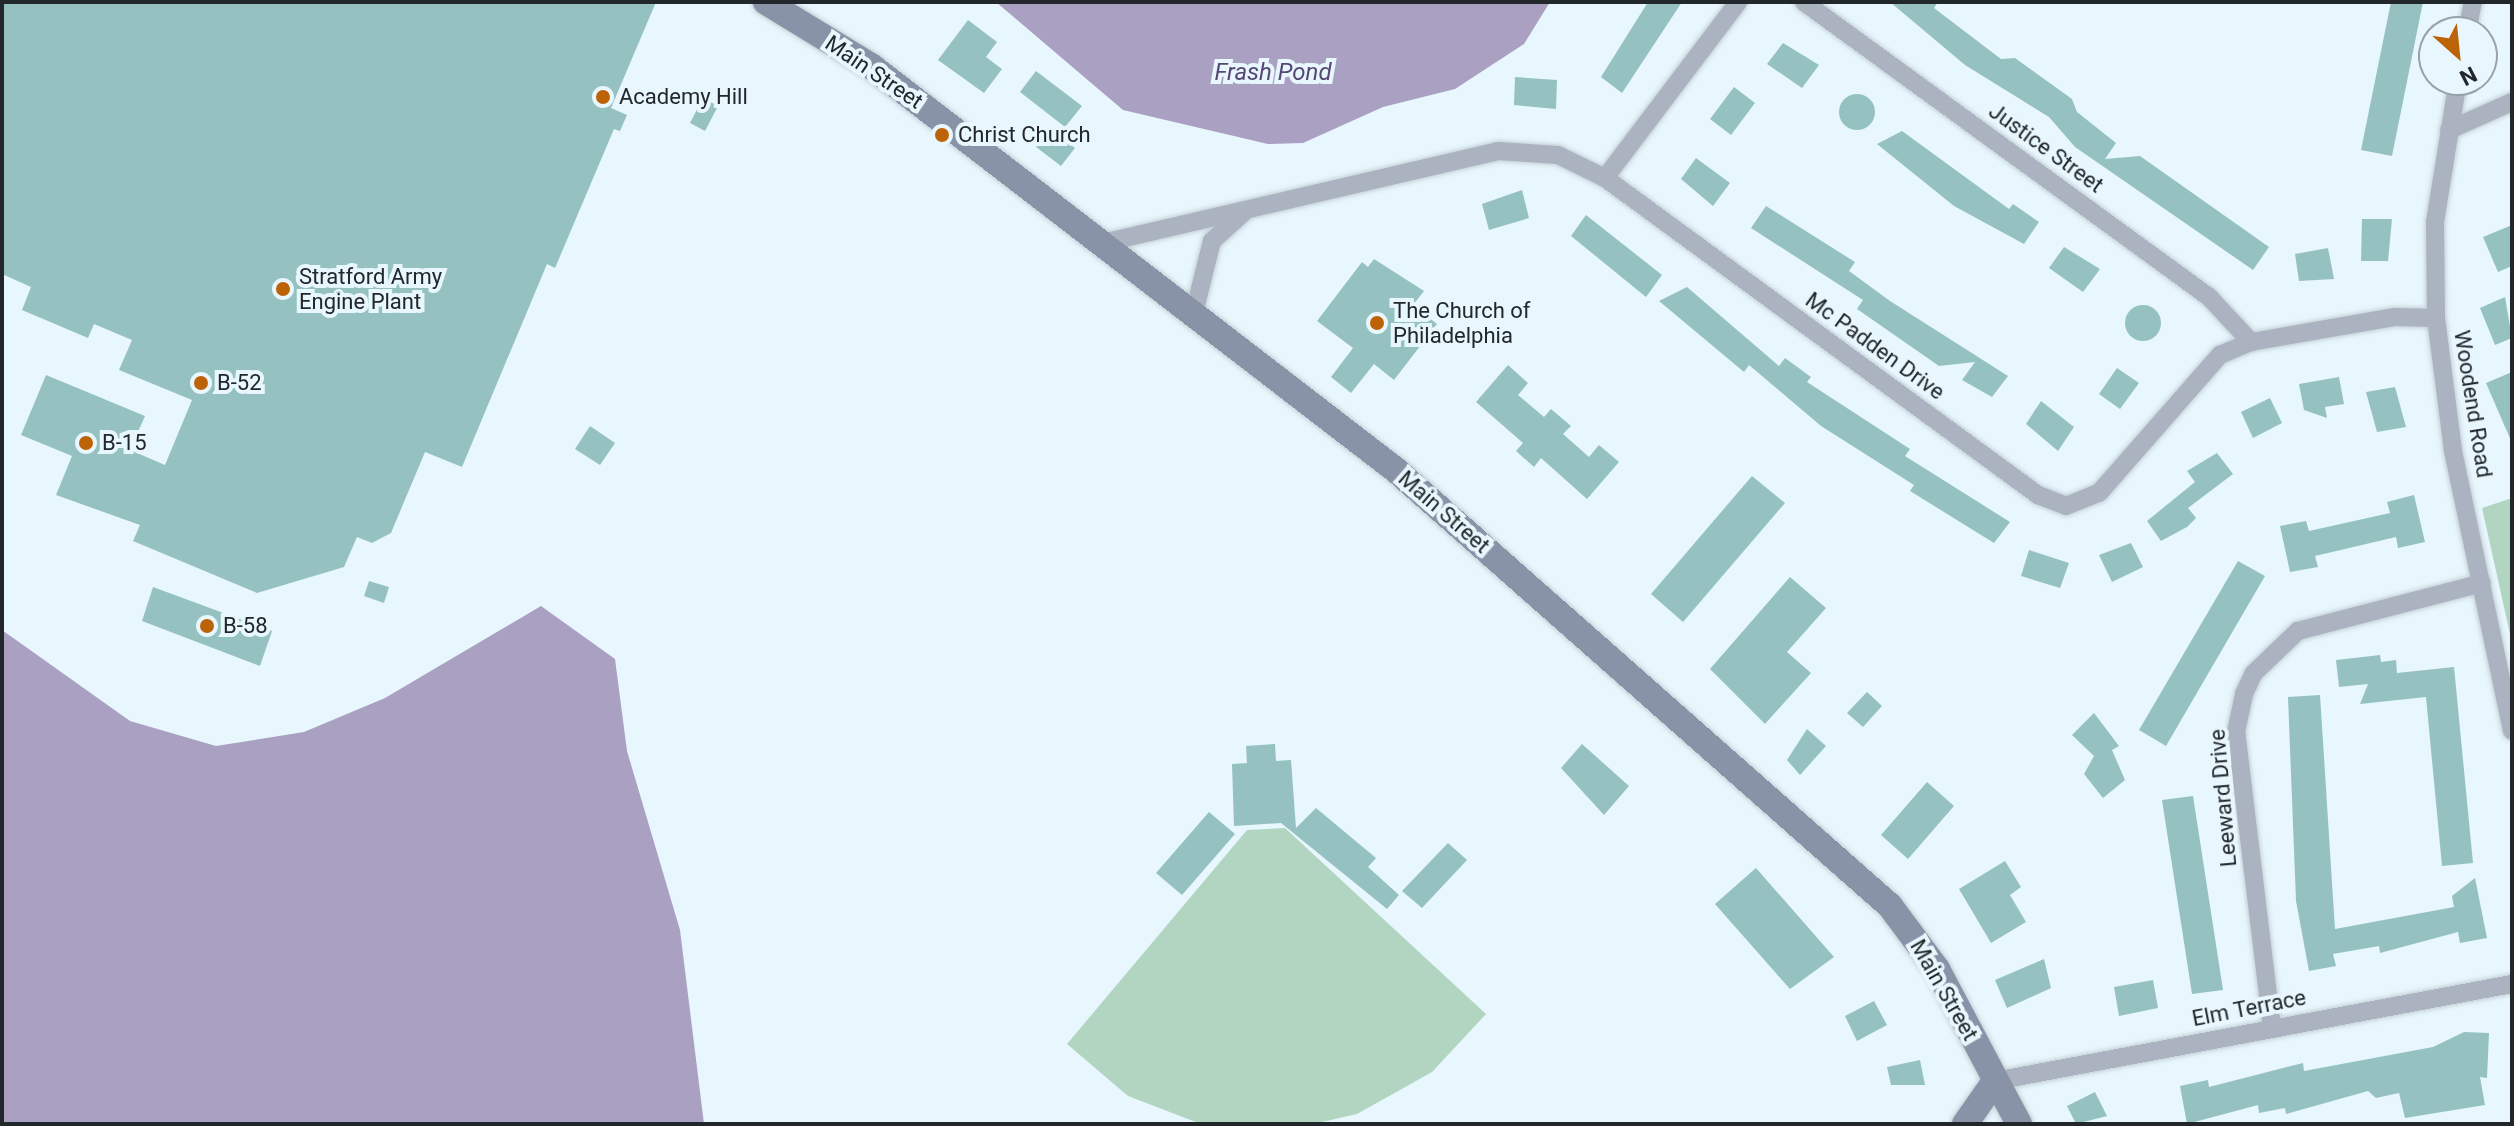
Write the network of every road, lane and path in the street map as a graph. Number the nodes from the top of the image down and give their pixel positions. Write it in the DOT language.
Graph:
graph roads {
  1 [pos="766,2"];
  2 [pos="1738,2"];
  3 [pos="1804,2"];
  4 [pos="2455,96"];
  5 [pos="2512,102"];
  6 [pos="2449,130"];
  7 [pos="1605,178"];
  8 [pos="1245,211"];
  9 [pos="1103,243"];
  10 [pos="1195,309"];
  11 [pos="2436,318"];
  12 [pos="2251,342"];
  13 [pos="2482,583"];
  14 [pos="2512,731"];
  15 [pos="2512,984"];
  16 [pos="2272,1028"];
  17 [pos="1995,1081"];
  18 [pos="1965,1124"];
  19 [pos="2019,1124"];
  1 -- 9 [label="main road, Main Street"];
  2 -- 7 [label="street"];
  3 -- 12 [label="street, Justice Street"];
  4 -- 6 [label="street, Woodend Road"];
  5 -- 6 [label="street"];
  6 -- 11 [label="street, Woodend Road"];
  7 -- 8 [label="street, Mc Padden Drive"];
  7 -- 12 [label="street, Mc Padden Drive"];
  8 -- 9 [label="street, Mc Padden Drive"];
  8 -- 10 [label="street, Mc Padden Drive"];
  9 -- 10 [label="main road, Main Street"];
  10 -- 17 [label="main road, Main Street"];
  11 -- 12 [label="street, Mc Padden Drive"];
  11 -- 13 [label="street, Woodend Road"];
  13 -- 14 [label="street, Woodend Road"];
  13 -- 16 [label="street, Leeward Drive"];
  15 -- 16 [label="street, Elm Terrace"];
  16 -- 17 [label="street, Elm Terrace"];
  17 -- 18 [label="main road"];
  17 -- 19 [label="main road, Main Street"];
}
